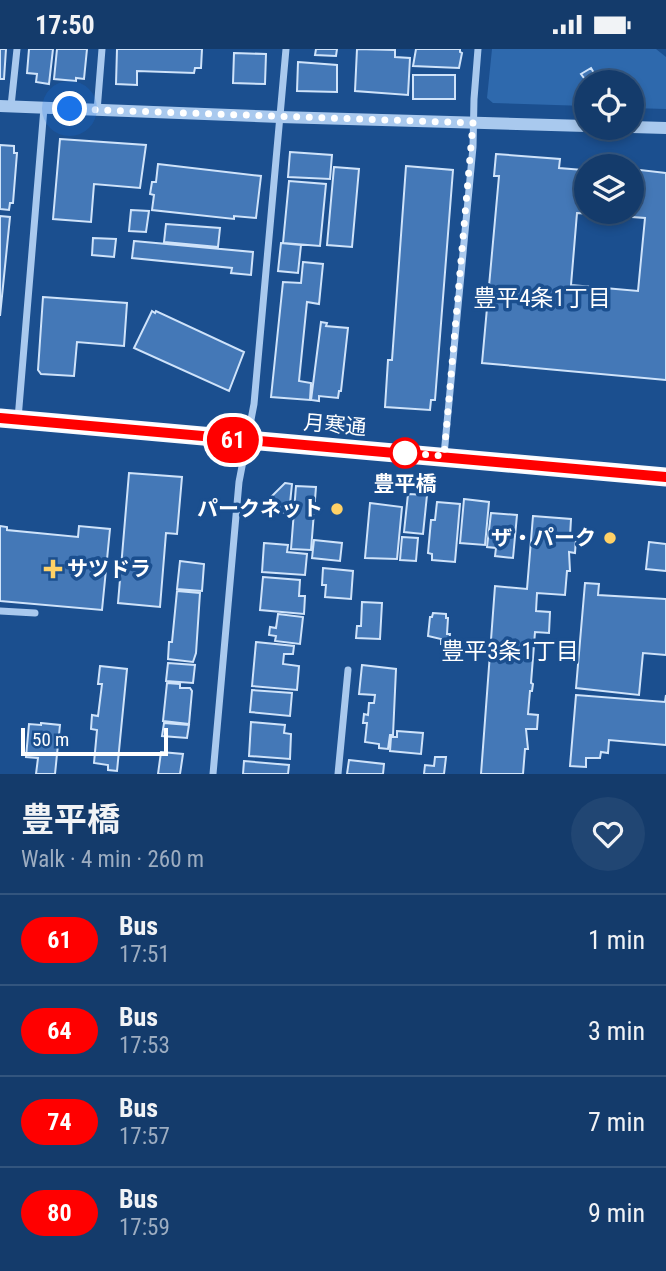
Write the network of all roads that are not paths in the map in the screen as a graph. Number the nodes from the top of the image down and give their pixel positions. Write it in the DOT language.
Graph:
graph roads {
  1 [pos="17,49"];
  2 [pos="102,49"];
  3 [pos="286,49"];
  4 [pos="478,49"];
  5 [pos="5,106"];
  6 [pos="44,108"];
  7 [pos="97,111"];
  8 [pos="280,117"];
  9 [pos="473,123"];
  10 [pos="574,126"];
  11 [pos="644,127"];
  12 [pos="666,128"];
  13 [pos="9,419"];
  14 [pos="248,441"];
  15 [pos="444,456"];
  16 [pos="666,477"];
  17 [pos="0,611"];
  18 [pos="34,613"];
  19 [pos="348,670"];
  20 [pos="213,774"];
  21 [pos="338,774"];
  1 -- 5 [label="street"];
  2 -- 7 [label="street"];
  3 -- 8 [label="street"];
  4 -- 9 [label="street"];
  5 -- 6 [label="street"];
  6 -- 7 [label="street"];
  6 -- 13 [label="street"];
  7 -- 8 [label="street"];
  8 -- 9 [label="street"];
  8 -- 14 [label="street"];
  9 -- 10 [label="street"];
  9 -- 15 [label="street"];
  11 -- 12 [label="street"];
  13 -- 14 [label="highway, 月寒通"];
  14 -- 15 [label="highway, 月寒通"];
  14 -- 20 [label="street"];
  15 -- 16 [label="highway, 月寒通"];
  17 -- 18 [label="street"];
  19 -- 21 [label="street"];
}
